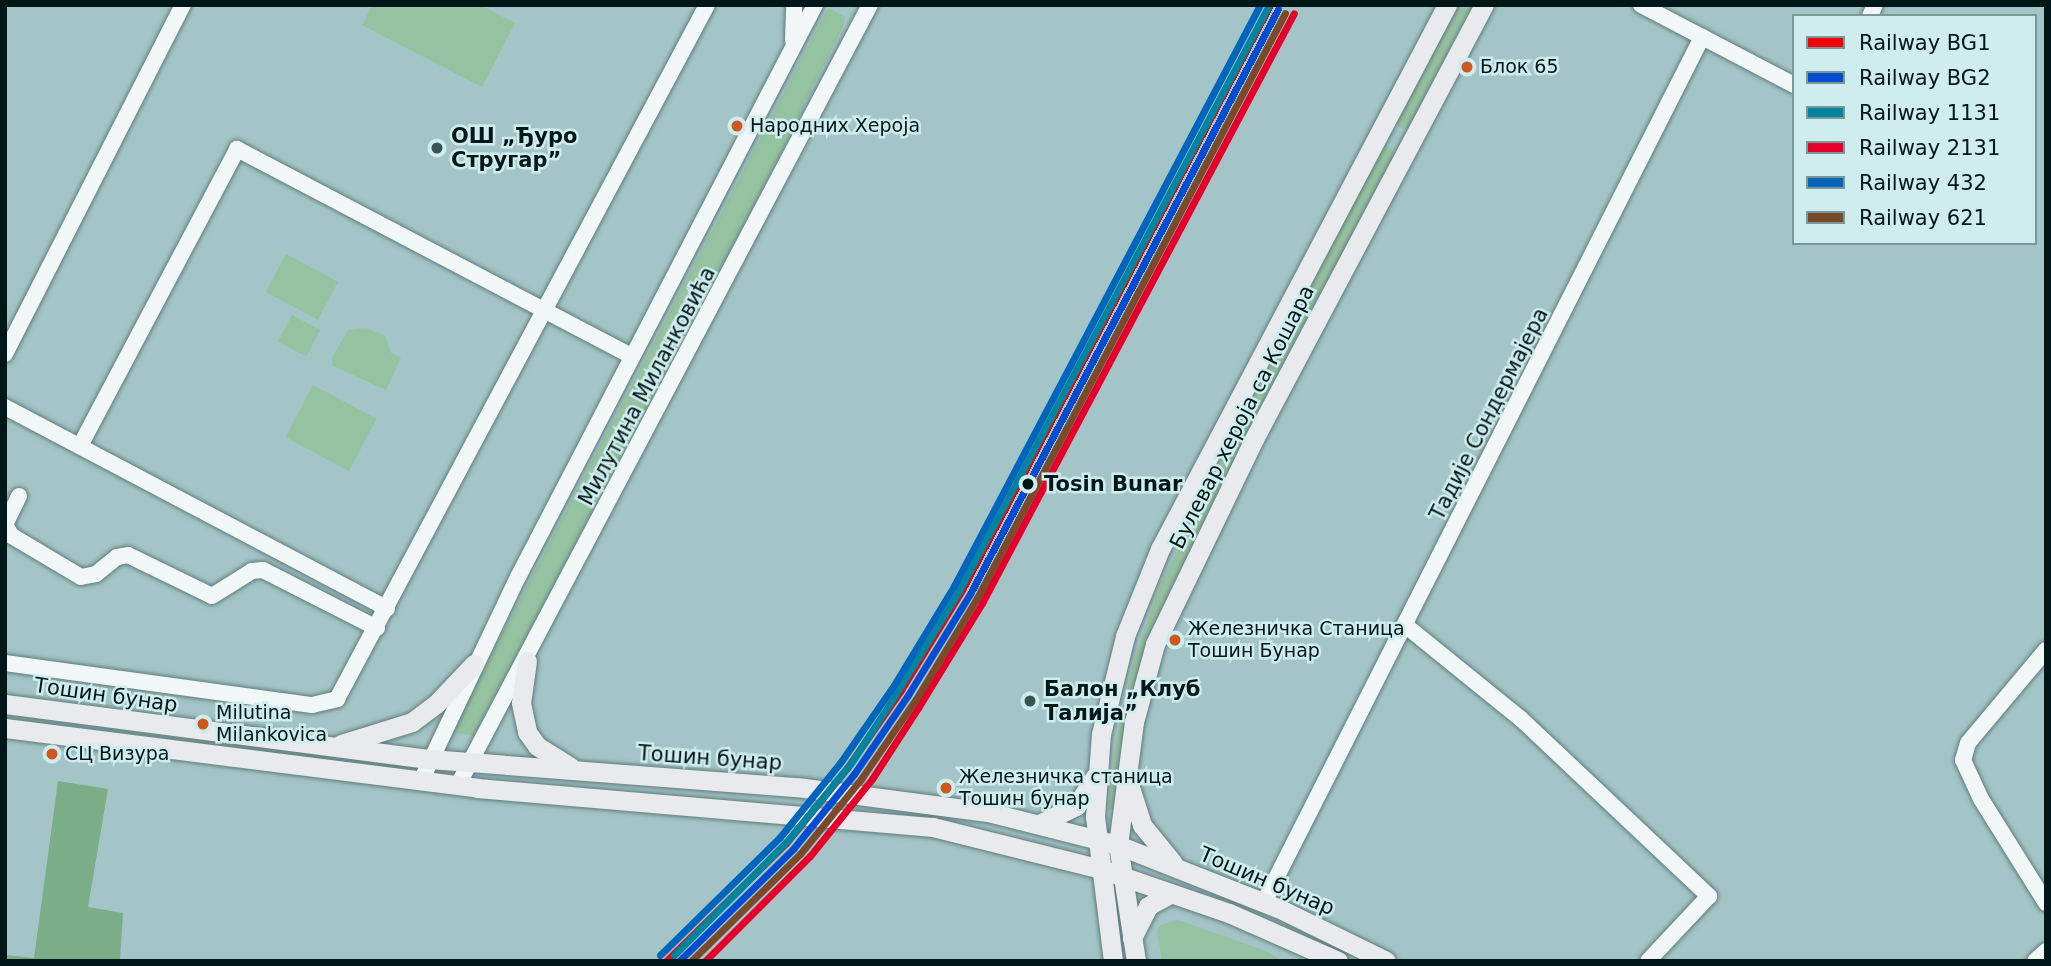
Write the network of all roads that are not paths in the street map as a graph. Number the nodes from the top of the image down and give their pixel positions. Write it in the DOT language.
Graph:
graph roads {
  1 [pos="183,5"];
  2 [pos="707,5"];
  3 [pos="794,5"];
  4 [pos="815,5"];
  5 [pos="870,5"];
  6 [pos="1447,5"];
  7 [pos="1484,5"];
  8 [pos="1641,5"];
  9 [pos="1702,37"];
  10 [pos="790,53"];
  11 [pos="1792,84"];
  12 [pos="1387,120"];
  13 [pos="1416,135"];
  14 [pos="1376,139"];
  15 [pos="1405,154"];
  16 [pos="545,310"];
  17 [pos="5,355"];
  18 [pos="632,356"];
  19 [pos="5,407"];
  20 [pos="80,446"];
  21 [pos="19,496"];
  22 [pos="387,608"];
  23 [pos="1405,625"];
  24 [pos="377,628"];
  25 [pos="2046,650"];
  26 [pos="527,661"];
  27 [pos="5,663"];
  28 [pos="474,664"];
  29 [pos="5,704"];
  30 [pos="5,727"];
  31 [pos="330,746"];
  32 [pos="430,759"];
  33 [pos="470,762"];
  34 [pos="578,771"];
  35 [pos="1097,773"];
  36 [pos="1126,777"];
  37 [pos="421,781"];
  38 [pos="458,785"];
  39 [pos="1041,823"];
  40 [pos="1096,837"];
  41 [pos="1118,845"];
  42 [pos="1098,868"];
  43 [pos="1179,869"];
  44 [pos="1121,876"];
  45 [pos="1171,893"];
  46 [pos="1264,902"];
  47 [pos="2046,904"];
  48 [pos="1132,939"];
  49 [pos="2046,951"];
  50 [pos="1114,961"];
  51 [pos="1136,961"];
  52 [pos="1338,961"];
  53 [pos="1386,961"];
  54 [pos="1648,961"];
  55 [pos="2035,961"];
  1 -- 17 [label="street"];
  2 -- 16 [label="street"];
  3 -- 10 [label="street"];
  4 -- 10 [label="street, Милутина Миланковића"];
  5 -- 26 [label="street, Милутина Миланковића"];
  6 -- 12 [label="main road, Булевар хероја са Кошара"];
  7 -- 13 [label="main road, Булевар хероја са Кошара"];
  8 -- 9 [label="street"];
  9 -- 11 [label="street"];
  9 -- 23 [label="street, Тадије Сондермајера"];
  10 -- 18 [label="street, Милутина Миланковића"];
  12 -- 13 [label="main road"];
  12 -- 14 [label="main road, Булевар хероја са Кошара"];
  13 -- 15 [label="main road, Булевар хероја са Кошара"];
  14 -- 15 [label="main road"];
  14 -- 35 [label="main road, Булевар хероја са Кошара"];
  15 -- 36 [label="main road, Булевар хероја са Кошара"];
  16 -- 18 [label="street, Милутина Миланковића"];
  16 -- 20 [label="street, Милутина Миланковића"];
  16 -- 22 [label="street"];
  18 -- 28 [label="street, Милутина Миланковића"];
  19 -- 20 [label="street"];
  20 -- 22 [label="street"];
  21 -- 24 [label="street"];
  22 -- 24 [label="street"];
  23 -- 46 [label="street, Тадије Сондермајера"];
  23 -- 54 [label="street"];
  24 -- 27 [label="street"];
  25 -- 47 [label="street"];
  26 -- 33 [label="street, Милутина Миланковића"];
  26 -- 34 [label="main road"];
  28 -- 31 [label="main road"];
  28 -- 32 [label="street, Милутина Миланковића"];
  29 -- 31 [label="main road, Тошин бунар"];
  30 -- 37 [label="main road, Тошин бунар"];
  31 -- 32 [label="main road, Тошин бунар"];
  32 -- 33 [label="main road, Тошин бунар"];
  32 -- 37 [label="street, Милутина Миланковића"];
  33 -- 34 [label="main road, Тошин бунар"];
  33 -- 38 [label="street, Милутина Миланковића"];
  34 -- 39 [label="main road, Тошин бунар"];
  35 -- 39 [label="main road"];
  35 -- 40 [label="main road, Булевар хероја са Кошара"];
  36 -- 41 [label="main road, Булевар хероја са Кошара"];
  36 -- 43 [label="main road"];
  37 -- 38 [label="main road, Тошин бунар"];
  38 -- 42 [label="main road, Тошин бунар"];
  39 -- 40 [label="main road, Тошин бунар"];
  40 -- 41 [label="main road, Тошин бунар"];
  40 -- 42 [label="main road, Булевар хероја са Кошара"];
  41 -- 43 [label="main road, Тошин бунар"];
  41 -- 44 [label="main road, Булевар хероја са Кошара"];
  42 -- 44 [label="main road, Тошин бунар"];
  42 -- 50 [label="main road, Булевар хероја са Кошара"];
  43 -- 46 [label="main road, Тошин бунар"];
  44 -- 45 [label="main road, Тошин бунар"];
  44 -- 48 [label="main road, Булевар хероја са Кошара"];
  45 -- 48 [label="main road"];
  45 -- 52 [label="main road, Тошин бунар"];
  46 -- 53 [label="main road, Тошин бунар"];
  48 -- 51 [label="main road, Булевар хероја са Кошара"];
  49 -- 55 [label="street"];
}
